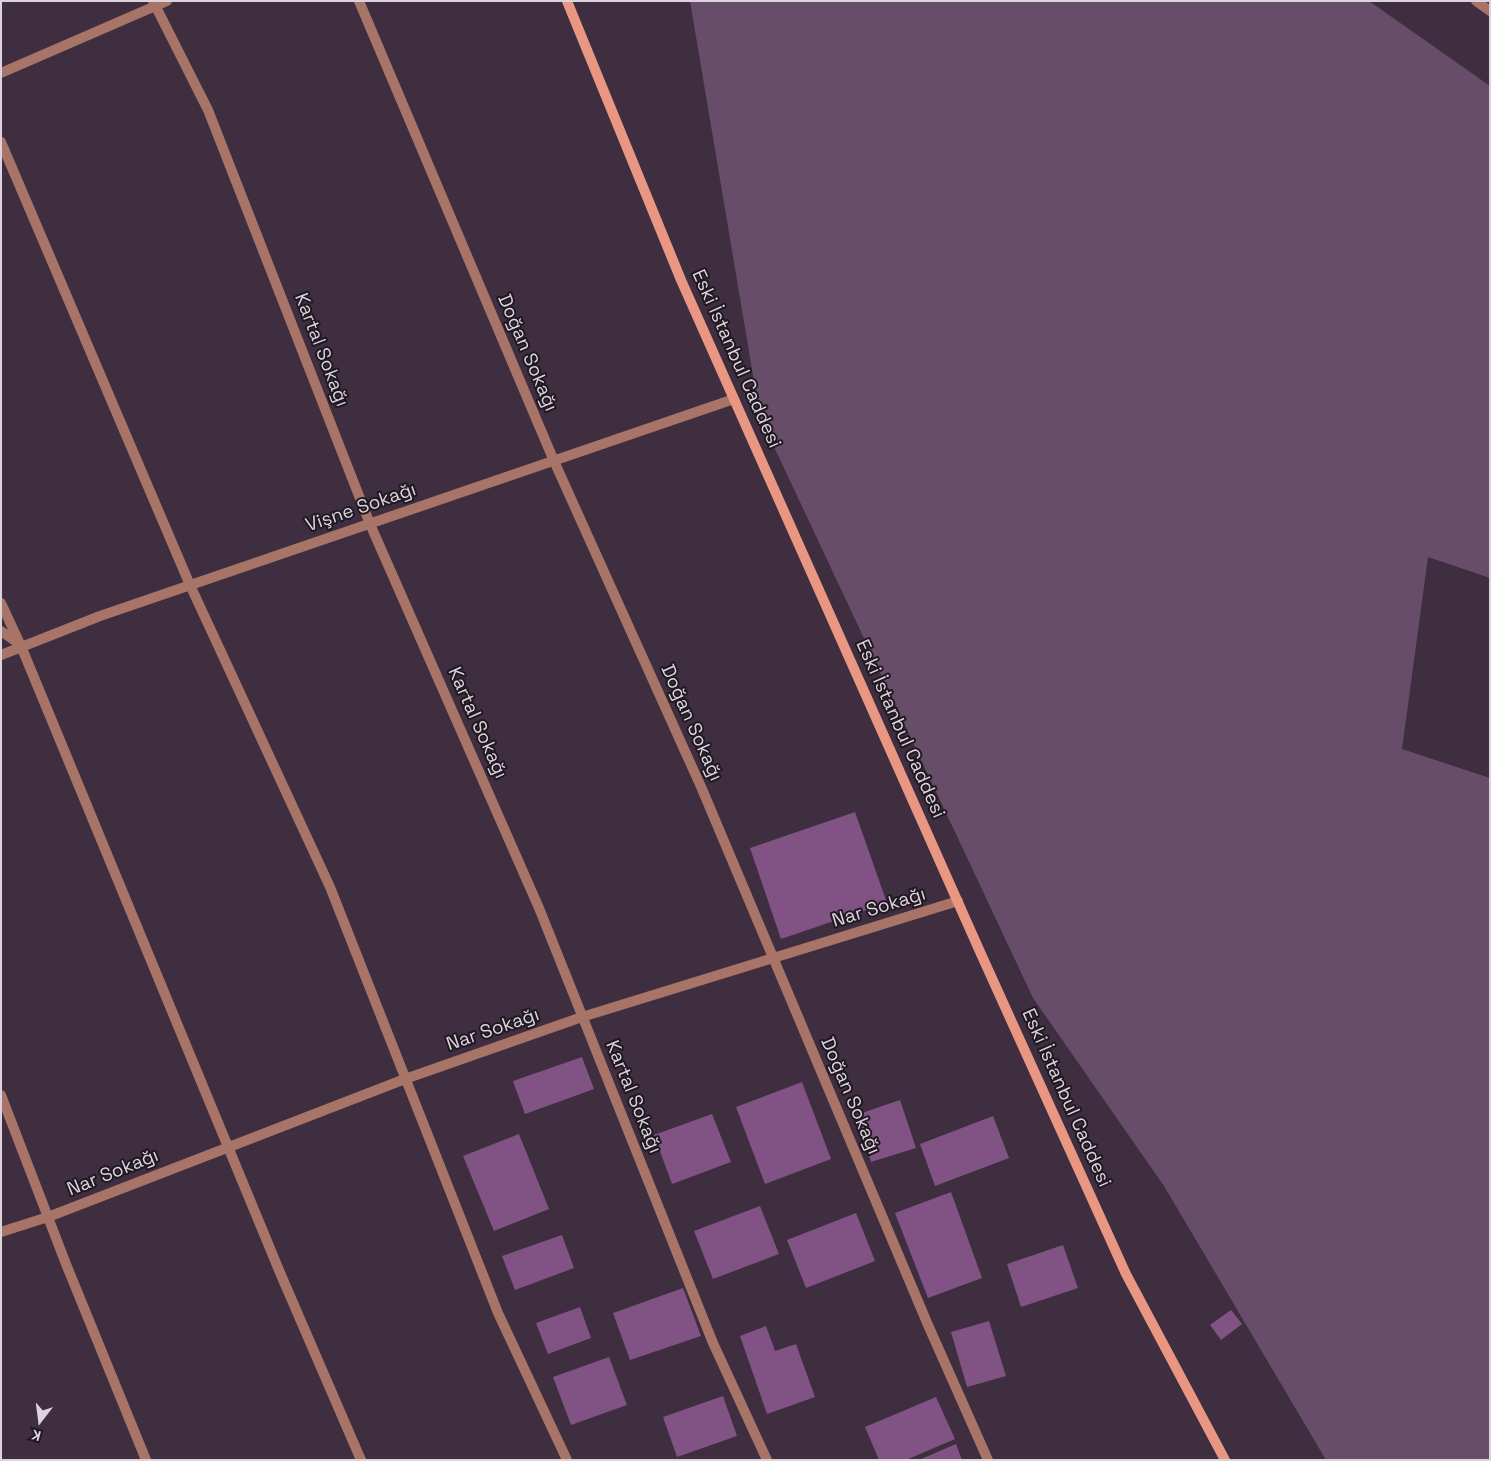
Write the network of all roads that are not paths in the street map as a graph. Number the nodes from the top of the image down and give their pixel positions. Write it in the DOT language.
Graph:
graph roads {
  1 [pos="167,1"];
  2 [pos="359,1"];
  3 [pos="567,1"];
  4 [pos="1476,1"];
  5 [pos="154,4"];
  6 [pos="1490,11"];
  7 [pos="1,73"];
  8 [pos="1,142"];
  9 [pos="734,399"];
  10 [pos="554,461"];
  11 [pos="370,524"];
  12 [pos="190,585"];
  13 [pos="1,602"];
  14 [pos="1,631"];
  15 [pos="21,646"];
  16 [pos="1,655"];
  17 [pos="958,902"];
  18 [pos="774,959"];
  19 [pos="582,1017"];
  20 [pos="405,1078"];
  21 [pos="1,1095"];
  22 [pos="228,1146"];
  23 [pos="48,1217"];
  24 [pos="1,1232"];
  25 [pos="146,1460"];
  26 [pos="361,1460"];
  27 [pos="568,1460"];
  28 [pos="767,1460"];
  29 [pos="988,1460"];
  30 [pos="1225,1460"];
  1 -- 5 [label="street"];
  2 -- 10 [label="street, Doğan Sokağı"];
  3 -- 9 [label="main road, Eski İstanbul Caddesi"];
  4 -- 6 [label="street"];
  5 -- 7 [label="street"];
  5 -- 11 [label="street, Kartal Sokağı"];
  8 -- 12 [label="street"];
  9 -- 10 [label="street, Vişne Sokağı"];
  9 -- 17 [label="main road, Eski İstanbul Caddesi"];
  10 -- 11 [label="street, Vişne Sokağı"];
  10 -- 18 [label="street, Doğan Sokağı"];
  11 -- 12 [label="street, Vişne Sokağı"];
  11 -- 19 [label="street, Kartal Sokağı"];
  12 -- 15 [label="street, Vişne Sokağı"];
  12 -- 20 [label="street"];
  13 -- 15 [label="street"];
  14 -- 15 [label="street"];
  15 -- 16 [label="street, Vişne Sokağı"];
  15 -- 22 [label="street"];
  17 -- 18 [label="street, Nar Sokağı"];
  17 -- 30 [label="main road, Eski İstanbul Caddesi"];
  18 -- 19 [label="street, Nar Sokağı"];
  18 -- 29 [label="street, Doğan Sokağı"];
  19 -- 20 [label="street, Nar Sokağı"];
  19 -- 28 [label="street, Kartal Sokağı"];
  20 -- 22 [label="street, Nar Sokağı"];
  20 -- 27 [label="street"];
  21 -- 23 [label="street"];
  22 -- 23 [label="street, Nar Sokağı"];
  22 -- 26 [label="street"];
  23 -- 24 [label="street, Nar Sokağı"];
  23 -- 25 [label="street"];
}
